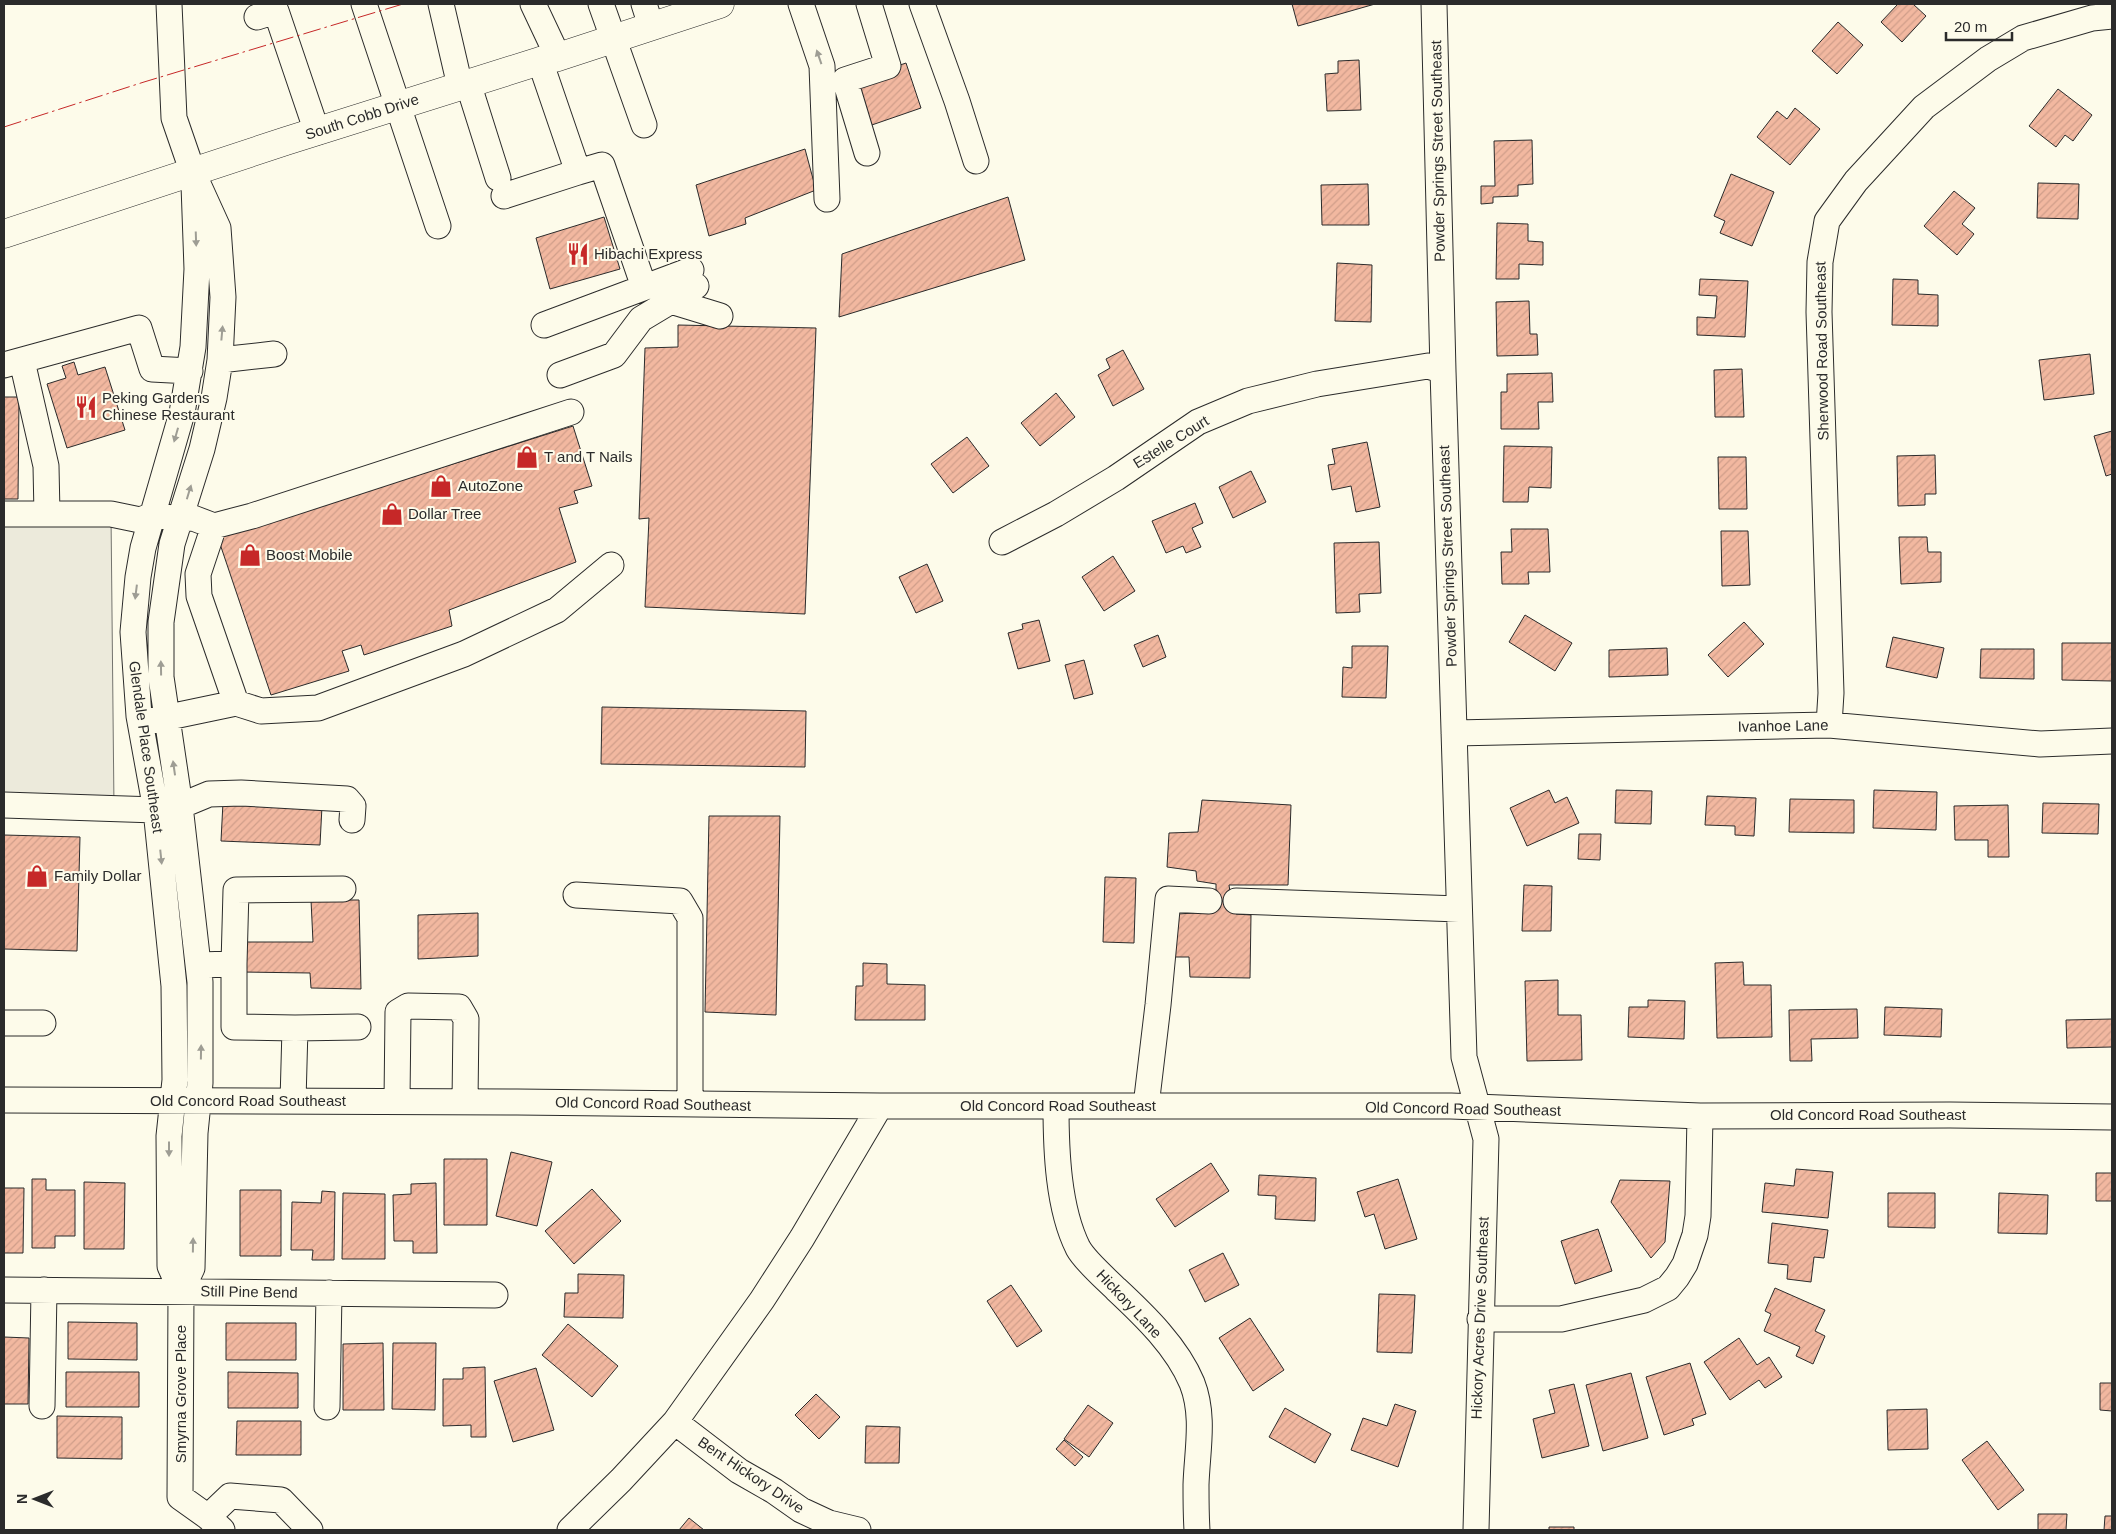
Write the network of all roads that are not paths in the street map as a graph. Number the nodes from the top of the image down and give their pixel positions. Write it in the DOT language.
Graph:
graph roads {
  1 [pos="169,4"];
  2 [pos="364,4"];
  3 [pos="441,4"];
  4 [pos="532,4"];
  5 [pos="601,4"];
  6 [pos="719,4"];
  7 [pos="801,4"];
  8 [pos="869,4"];
  9 [pos="922,4"];
  10 [pos="1434,4"];
  11 [pos="648,15"];
  12 [pos="2112,16"];
  13 [pos="257,17"];
  14 [pos="613,38"];
  15 [pos="549,59"];
  16 [pos="464,85"];
  17 [pos="398,106"];
  18 [pos="644,125"];
  19 [pos="317,132"];
  20 [pos="867,153"];
  21 [pos="976,161"];
  22 [pos="578,172"];
  23 [pos="193,173"];
  24 [pos="827,199"];
  25 [pos="438,226"];
  26 [pos="4,234"];
  27 [pos="644,287"];
  28 [pos="672,301"];
  29 [pos="720,316"];
  30 [pos="544,325"];
  31 [pos="274,354"];
  32 [pos="220,360"];
  33 [pos="13,363"];
  34 [pos="190,371"];
  35 [pos="1443,371"];
  36 [pos="560,375"];
  37 [pos="571,412"];
  38 [pos="4,514"];
  39 [pos="46,514"];
  40 [pos="153,515"];
  41 [pos="180,519"];
  42 [pos="214,526"];
  43 [pos="1002,542"];
  44 [pos="611,565"];
  45 [pos="236,702"];
  46 [pos="167,716"];
  47 [pos="141,723"];
  48 [pos="1829,725"];
  49 [pos="1454,733"];
  50 [pos="2112,741"];
  51 [pos="4,805"];
  52 [pos="168,808"];
  53 [pos="352,820"];
  54 [pos="343,889"];
  55 [pos="576,895"];
  56 [pos="1209,902"];
  57 [pos="1236,902"];
  58 [pos="1460,909"];
  59 [pos="198,964"];
  60 [pos="234,964"];
  61 [pos="4,1023"];
  62 [pos="43,1023"];
  63 [pos="358,1027"];
  64 [pos="295,1028"];
  65 [pos="4,1100"];
  66 [pos="185,1100"];
  67 [pos="293,1101"];
  68 [pos="397,1101"];
  69 [pos="465,1102"];
  70 [pos="690,1104"];
  71 [pos="880,1106"];
  72 [pos="1056,1106"];
  73 [pos="1146,1106"];
  74 [pos="1476,1107"];
  75 [pos="1700,1116"];
  76 [pos="2112,1117"];
  77 [pos="169,1202"];
  78 [pos="194,1202"];
  79 [pos="4,1290"];
  80 [pos="44,1290"];
  81 [pos="181,1291"];
  82 [pos="329,1293"];
  83 [pos="495,1295"];
  84 [pos="1480,1320"];
  85 [pos="42,1406"];
  86 [pos="327,1407"];
  87 [pos="675,1422"];
  88 [pos="215,1524"];
  89 [pos="310,1530"];
  90 [pos="570,1530"];
  91 [pos="858,1530"];
  92 [pos="1197,1530"];
  93 [pos="1476,1530"];
  1 -- 23 [label="street"];
  2 -- 17 [label="street"];
  3 -- 16 [label="street"];
  4 -- 15 [label="street"];
  5 -- 14 [label="street"];
  6 -- 11 [label="main road, South Cobb Drive"];
  24 -- 7 [label="street, one-way"];
  8 -- 20 [label="street"];
  9 -- 21 [label="street"];
  10 -- 35 [label="street, Powder Springs Street Southeast"];
  11 -- 14 [label="main road, South Cobb Drive"];
  12 -- 48 [label="street, Sherwood Road Southeast"];
  13 -- 19 [label="street"];
  14 -- 15 [label="main road, South Cobb Drive"];
  14 -- 18 [label="street"];
  15 -- 16 [label="main road, South Cobb Drive"];
  15 -- 22 [label="street"];
  16 -- 17 [label="main road, South Cobb Drive"];
  16 -- 22 [label="street"];
  17 -- 19 [label="main road, South Cobb Drive"];
  17 -- 25 [label="street"];
  19 -- 23 [label="main road, South Cobb Drive"];
  22 -- 27 [label="street"];
  23 -- 26 [label="main road, South Cobb Drive"];
  32 -- 23 [label="street, Glendale Place Southeast, one-way"];
  23 -- 34 [label="street, Glendale Place Southeast, one-way"];
  27 -- 28 [label="street"];
  27 -- 30 [label="street"];
  28 -- 29 [label="street"];
  28 -- 36 [label="street"];
  31 -- 32 [label="street"];
  41 -- 32 [label="street, Glendale Place Southeast, one-way"];
  33 -- 34 [label="street"];
  33 -- 39 [label="street"];
  34 -- 40 [label="street, Glendale Place Southeast, one-way"];
  35 -- 43 [label="street, Estelle Court"];
  35 -- 49 [label="street, Powder Springs Street Southeast"];
  37 -- 42 [label="street"];
  38 -- 39 [label="street"];
  39 -- 40 [label="street"];
  40 -- 41 [label="street"];
  40 -- 47 [label="street, Glendale Place Southeast, one-way"];
  41 -- 42 [label="street"];
  46 -- 41 [label="street, Glendale Place Southeast, one-way"];
  42 -- 45 [label="street"];
  44 -- 45 [label="street"];
  45 -- 46 [label="street"];
  46 -- 47 [label="street"];
  52 -- 46 [label="street, Glendale Place Southeast, one-way"];
  47 -- 52 [label="street, Glendale Place Southeast"];
  48 -- 49 [label="street, Ivanhoe Lane"];
  48 -- 50 [label="street, Ivanhoe Lane"];
  49 -- 58 [label="street, Powder Springs Street Southeast"];
  51 -- 52 [label="street"];
  52 -- 53 [label="street"];
  52 -- 59 [label="street, Glendale Place Southeast"];
  52 -- 66 [label="street, Glendale Place Southeast, one-way"];
  54 -- 60 [label="street"];
  55 -- 70 [label="street"];
  56 -- 73 [label="street"];
  57 -- 58 [label="street"];
  58 -- 74 [label="street, Powder Springs Street Southeast"];
  59 -- 60 [label="street"];
  66 -- 59 [label="street, Glendale Place Southeast, one-way"];
  60 -- 64 [label="street"];
  61 -- 62 [label="street"];
  63 -- 64 [label="street"];
  64 -- 67 [label="street"];
  65 -- 66 [label="street, Old Concord Road Southeast"];
  66 -- 67 [label="street, Old Concord Road Southeast"];
  66 -- 77 [label="street, Smyrna Grove Place, one-way"];
  66 -- 78 [label="street, Smyrna Grove Place"];
  67 -- 68 [label="street, Old Concord Road Southeast"];
  68 -- 69 [label="street, Old Concord Road Southeast"];
  68 -- 69 [label="street"];
  69 -- 70 [label="street, Old Concord Road Southeast"];
  70 -- 71 [label="street, Old Concord Road Southeast"];
  71 -- 72 [label="street, Old Concord Road Southeast"];
  71 -- 87 [label="street"];
  72 -- 73 [label="street, Old Concord Road Southeast"];
  72 -- 92 [label="street, Hickory Lane"];
  73 -- 74 [label="street, Old Concord Road Southeast"];
  74 -- 75 [label="street, Old Concord Road Southeast"];
  74 -- 84 [label="street, Hickory Acres Drive Southeast"];
  75 -- 76 [label="street, Old Concord Road Southeast"];
  75 -- 84 [label="street"];
  77 -- 78 [label="street"];
  77 -- 81 [label="street, Smyrna Grove Place"];
  81 -- 78 [label="street, Smyrna Grove Place, one-way"];
  79 -- 80 [label="street, Still Pine Bend"];
  80 -- 81 [label="street, Still Pine Bend"];
  80 -- 85 [label="street"];
  81 -- 82 [label="street, Still Pine Bend"];
  81 -- 88 [label="street, Smyrna Grove Place"];
  82 -- 83 [label="street, Still Pine Bend"];
  82 -- 86 [label="street"];
  84 -- 93 [label="street, Hickory Acres Drive Southeast"];
  87 -- 90 [label="street"];
  87 -- 91 [label="street, Bent Hickory Drive"];
  88 -- 89 [label="street"];
}
